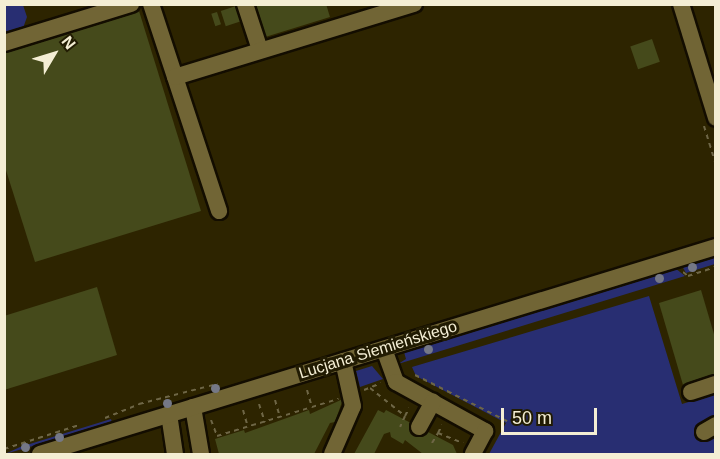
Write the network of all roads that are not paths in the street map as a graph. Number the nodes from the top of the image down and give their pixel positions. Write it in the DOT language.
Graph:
graph roads {
  1 [pos="131,4"];
  2 [pos="152,4"];
  3 [pos="245,4"];
  4 [pos="681,4"];
  5 [pos="407,5"];
  6 [pos="90,10"];
  7 [pos="4,43"];
  8 [pos="260,50"];
  9 [pos="175,77"];
  10 [pos="716,118"];
  11 [pos="219,211"];
  12 [pos="716,247"];
  13 [pos="384,349"];
  14 [pos="343,361"];
  15 [pos="716,384"];
  16 [pos="691,392"];
  17 [pos="433,402"];
  18 [pos="192,407"];
  19 [pos="169,414"];
  20 [pos="419,427"];
  21 [pos="472,450"];
  22 [pos="203,452"];
  23 [pos="40,454"];
  24 [pos="175,454"];
  25 [pos="332,454"];
  1 -- 6 [label="street"];
  2 -- 9 [label="street"];
  3 -- 8 [label="street"];
  4 -- 10 [label="street"];
  5 -- 8 [label="street"];
  6 -- 7 [label="street"];
  8 -- 9 [label="street"];
  9 -- 11 [label="street"];
  12 -- 13 [label="street, Lucjana Siemieńskiego"];
  13 -- 14 [label="street, Lucjana Siemieńskiego"];
  13 -- 17 [label="street"];
  14 -- 18 [label="street, Lucjana Siemieńskiego"];
  14 -- 25 [label="street"];
  15 -- 16 [label="street"];
  17 -- 20 [label="street"];
  17 -- 21 [label="street"];
  18 -- 19 [label="street, Lucjana Siemieńskiego"];
  18 -- 22 [label="street"];
  19 -- 23 [label="street, Lucjana Siemieńskiego"];
  19 -- 24 [label="street"];
}
